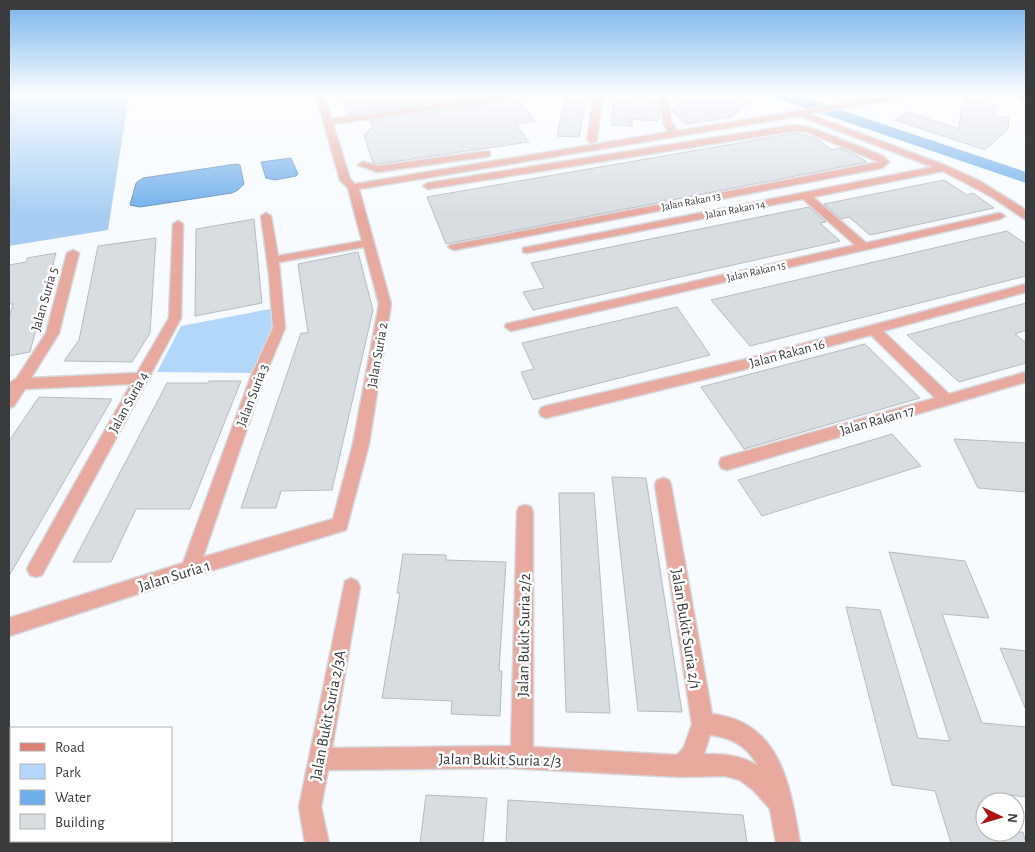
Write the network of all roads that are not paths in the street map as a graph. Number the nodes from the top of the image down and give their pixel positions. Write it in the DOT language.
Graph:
graph roads {
  1 [pos="333,135"];
  2 [pos="593,135"];
  3 [pos="619,135"];
  4 [pos="664,135"];
  5 [pos="752,135"];
  6 [pos="822,135"];
  7 [pos="854,135"];
  8 [pos="592,140"];
  9 [pos="493,154"];
  10 [pos="498,162"];
  11 [pos="420,163"];
  12 [pos="363,165"];
  13 [pos="482,165"];
  14 [pos="944,168"];
  15 [pos="426,174"];
  16 [pos="488,177"];
  17 [pos="428,186"];
  18 [pos="353,187"];
  19 [pos="805,195"];
  20 [pos="266,216"];
  21 [pos="1000,216"];
  22 [pos="1026,217"];
  23 [pos="178,224"];
  24 [pos="541,230"];
  25 [pos="369,244"];
  26 [pos="550,245"];
  27 [pos="454,246"];
  28 [pos="863,246"];
  29 [pos="527,250"];
  30 [pos="72,253"];
  31 [pos="273,260"];
  32 [pos="1026,288"];
  33 [pos="511,327"];
  34 [pos="874,330"];
  35 [pos="1026,377"];
  36 [pos="141,378"];
  37 [pos="15,384"];
  38 [pos="947,400"];
  39 [pos="9,402"];
  40 [pos="546,412"];
  41 [pos="728,463"];
  42 [pos="663,485"];
  43 [pos="525,512"];
  44 [pos="340,525"];
  45 [pos="36,569"];
  46 [pos="190,569"];
  47 [pos="351,587"];
  48 [pos="9,627"];
  49 [pos="703,724"];
  50 [pos="522,758"];
  51 [pos="319,759"];
  52 [pos="681,766"];
  53 [pos="779,802"];
  54 [pos="317,843"];
  55 [pos="788,843"];
  1 -- 18 [label="street, Jalan Suria 2"];
  2 -- 8 [label="street"];
  3 -- 8 [label="street"];
  4 -- 10 [label="street"];
  5 -- 16 [label="street, Jalan Rakan 13"];
  6 -- 24 [label="street, Jalan Rakan 13"];
  7 -- 14 [label="street"];
  8 -- 9 [label="street"];
  9 -- 10 [label="street"];
  9 -- 11 [label="street"];
  10 -- 13 [label="street"];
  11 -- 12 [label="street"];
  11 -- 15 [label="street"];
  13 -- 15 [label="street"];
  13 -- 16 [label="street"];
  14 -- 19 [label="street, Jalan Rakan 14"];
  14 -- 22 [label="street"];
  15 -- 18 [label="street"];
  16 -- 17 [label="street"];
  18 -- 25 [label="street, Jalan Suria 2"];
  19 -- 26 [label="street, Jalan Rakan 14"];
  19 -- 28 [label="street"];
  20 -- 31 [label="street, Jalan Suria 3"];
  21 -- 28 [label="street, Jalan Rakan 15"];
  23 -- 36 [label="street, Jalan Suria 4"];
  24 -- 26 [label="street"];
  24 -- 27 [label="street, Jalan Rakan 13"];
  25 -- 31 [label="street"];
  25 -- 44 [label="street, Jalan Suria 2"];
  26 -- 29 [label="street, Jalan Rakan 14"];
  28 -- 33 [label="street, Jalan Rakan 15"];
  30 -- 37 [label="street, Jalan Suria 5"];
  31 -- 46 [label="street, Jalan Suria 3"];
  32 -- 34 [label="street, Jalan Rakan 16"];
  34 -- 38 [label="street"];
  34 -- 40 [label="street, Jalan Rakan 16"];
  35 -- 38 [label="street, Jalan Rakan 17"];
  36 -- 37 [label="street"];
  36 -- 45 [label="street, Jalan Suria 4"];
  37 -- 39 [label="street, Jalan Suria 5"];
  38 -- 41 [label="street, Jalan Rakan 17"];
  42 -- 49 [label="street, Jalan Bukit Suria 2/1"];
  43 -- 50 [label="street, Jalan Bukit Suria 2/2"];
  44 -- 46 [label="street, Jalan Suria 1"];
  46 -- 48 [label="street, Jalan Suria 1"];
  47 -- 51 [label="street, Jalan Bukit Suria 2/3A"];
  49 -- 52 [label="street, Jalan Bukit Suria 2/1"];
  49 -- 53 [label="street"];
  50 -- 51 [label="street, Jalan Bukit Suria 2/3"];
  50 -- 52 [label="street, Jalan Bukit Suria 2/3"];
  51 -- 54 [label="street, Jalan Bukit Suria 2/3A"];
  52 -- 53 [label="street, Jalan Bukit Suria 2/3"];
  53 -- 55 [label="street"];
}
